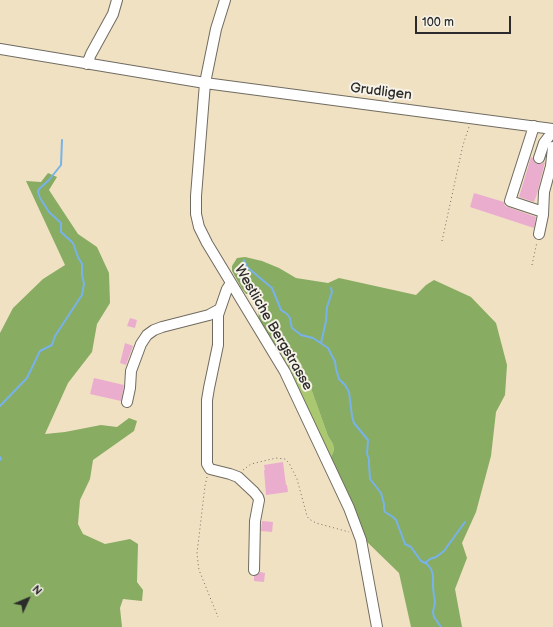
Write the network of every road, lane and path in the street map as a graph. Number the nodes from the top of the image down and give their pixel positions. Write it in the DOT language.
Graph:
graph roads {
  1 [pos="117,0"];
  2 [pos="225,0"];
  3 [pos="0,49"];
  4 [pos="87,64"];
  5 [pos="205,83"];
  6 [pos="473,118"];
  7 [pos="534,126"];
  8 [pos="553,130"];
  9 [pos="553,147"];
  10 [pos="539,158"];
  11 [pos="543,212"];
  12 [pos="539,234"];
  13 [pos="442,241"];
  14 [pos="532,265"];
  15 [pos="231,283"];
  16 [pos="220,309"];
  17 [pos="127,402"];
  18 [pos="210,470"];
  19 [pos="238,477"];
  20 [pos="359,533"];
  21 [pos="254,570"];
  22 [pos="218,617"];
  23 [pos="377,627"];
  1 -- 4 [label="street"];
  2 -- 5 [label="street, Westliche Bergstrasse"];
  3 -- 4 [label="street, Grudligen"];
  4 -- 5 [label="street, Grudligen"];
  5 -- 6 [label="street, Grudligen"];
  5 -- 15 [label="street, Westliche Bergstrasse"];
  6 -- 7 [label="street, Grudligen"];
  6 -- 13 [label="path"];
  7 -- 8 [label="street, Grudligen"];
  7 -- 11 [label="street"];
  8 -- 10 [label="street"];
  9 -- 11 [label="street"];
  11 -- 12 [label="street"];
  12 -- 14 [label="path"];
  15 -- 16 [label="street"];
  15 -- 20 [label="street, Westliche Bergstrasse"];
  16 -- 17 [label="street"];
  16 -- 18 [label="street"];
  18 -- 19 [label="street"];
  18 -- 22 [label="path"];
  19 -- 20 [label="path"];
  19 -- 21 [label="street"];
  20 -- 23 [label="street, Westliche Bergstrasse"];
}
